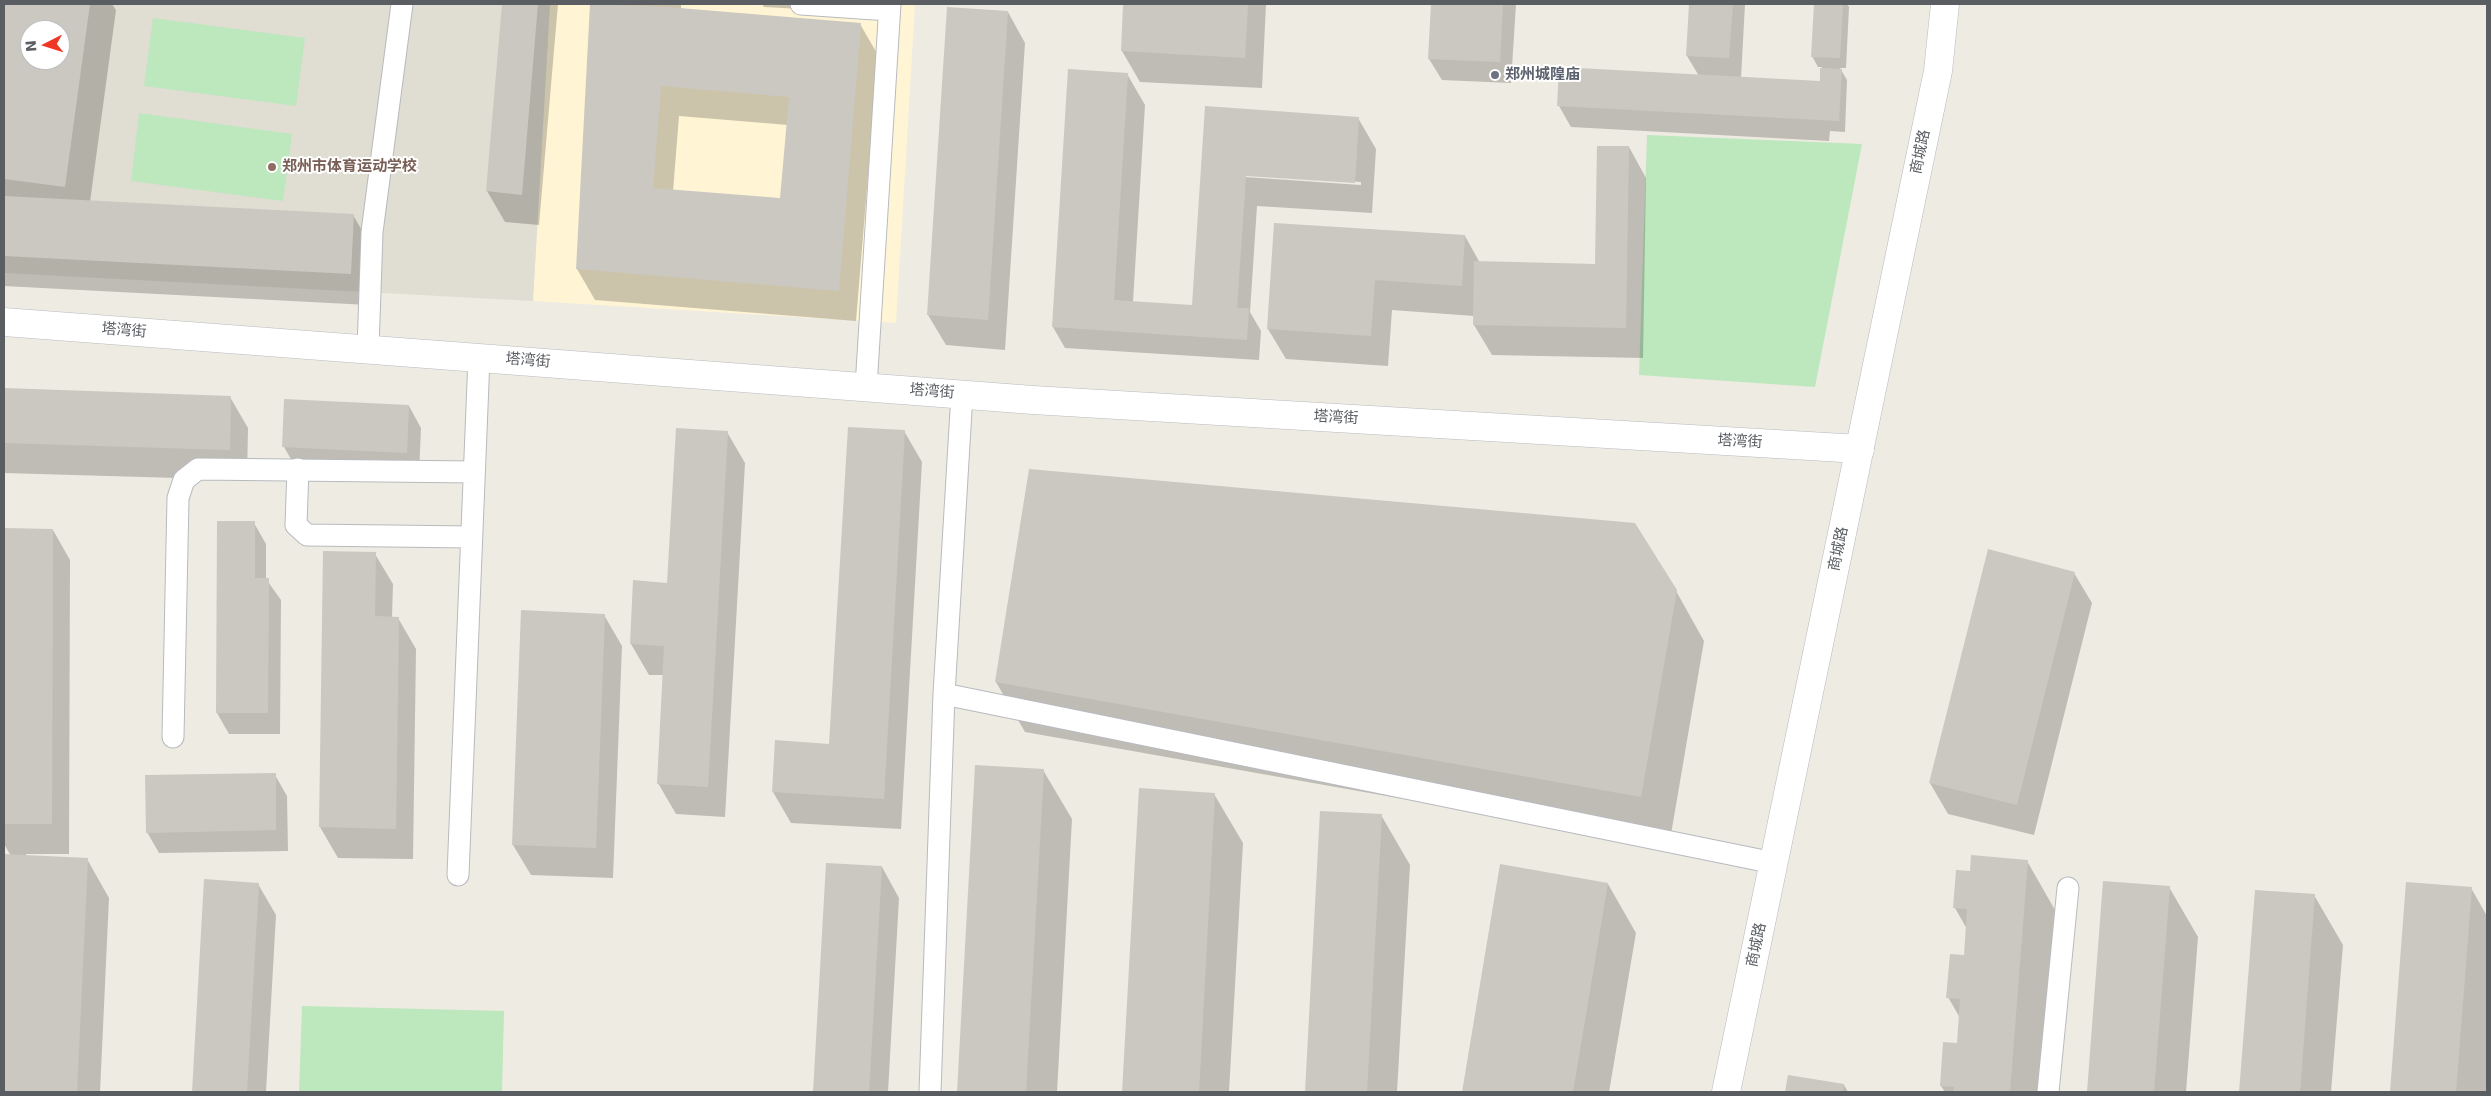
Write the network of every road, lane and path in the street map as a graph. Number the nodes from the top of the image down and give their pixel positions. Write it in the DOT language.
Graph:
graph roads {
  1 [pos="402,4"];
  2 [pos="801,4"];
  3 [pos="1945,4"];
  4 [pos="890,7"];
  5 [pos="4,322"];
  6 [pos="368,349"];
  7 [pos="479,358"];
  8 [pos="866,387"];
  9 [pos="962,394"];
  10 [pos="1860,449"];
  11 [pos="298,469"];
  12 [pos="474,472"];
  13 [pos="471,537"];
  14 [pos="944,694"];
  15 [pos="173,738"];
  16 [pos="1774,863"];
  17 [pos="458,875"];
  18 [pos="2068,888"];
  19 [pos="930,1092"];
  20 [pos="1726,1092"];
  21 [pos="2048,1092"];
  1 -- 6 [label="lane"];
  2 -- 4 [label="lane"];
  3 -- 10 [label="street, 商城路"];
  4 -- 8 [label="lane"];
  5 -- 6 [label="street, 塔湾街"];
  6 -- 7 [label="street, 塔湾街"];
  7 -- 8 [label="street, 塔湾街"];
  7 -- 12 [label="lane"];
  8 -- 9 [label="street, 塔湾街"];
  9 -- 10 [label="street, 塔湾街"];
  9 -- 14 [label="lane"];
  10 -- 16 [label="street, 商城路"];
  11 -- 12 [label="lane"];
  11 -- 13 [label="lane"];
  11 -- 15 [label="lane"];
  12 -- 13 [label="lane"];
  13 -- 17 [label="lane"];
  14 -- 16 [label="lane"];
  14 -- 19 [label="lane"];
  16 -- 20 [label="street, 商城路"];
  18 -- 21 [label="lane"];
}
